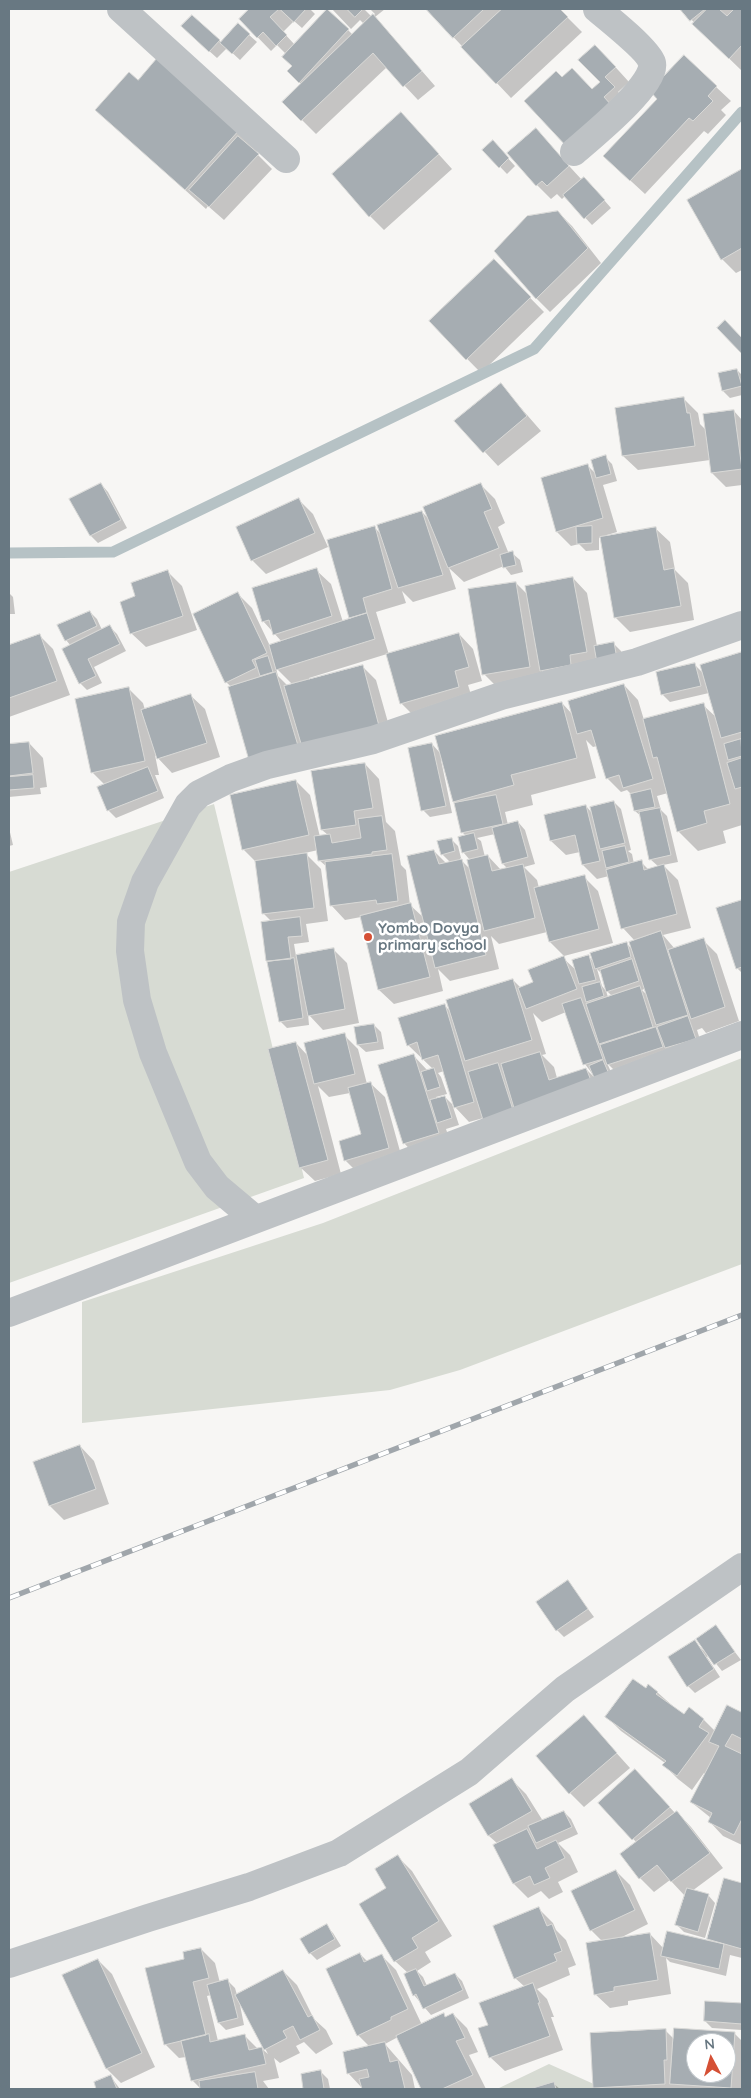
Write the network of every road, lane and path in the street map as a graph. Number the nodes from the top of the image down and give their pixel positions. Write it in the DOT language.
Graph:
graph roads {
  1 [pos="122,9"];
  2 [pos="597,9"];
  3 [pos="574,152"];
  4 [pos="286,159"];
  5 [pos="742,625"];
  6 [pos="742,1035"];
  7 [pos="255,1219"];
  8 [pos="9,1314"];
  9 [pos="742,1567"];
  10 [pos="9,1964"];
  1 -- 4 [label="street"];
  2 -- 3 [label="street"];
  5 -- 7 [label="street"];
  6 -- 7 [label="street"];
  7 -- 8 [label="street"];
  9 -- 10 [label="street"];
}
